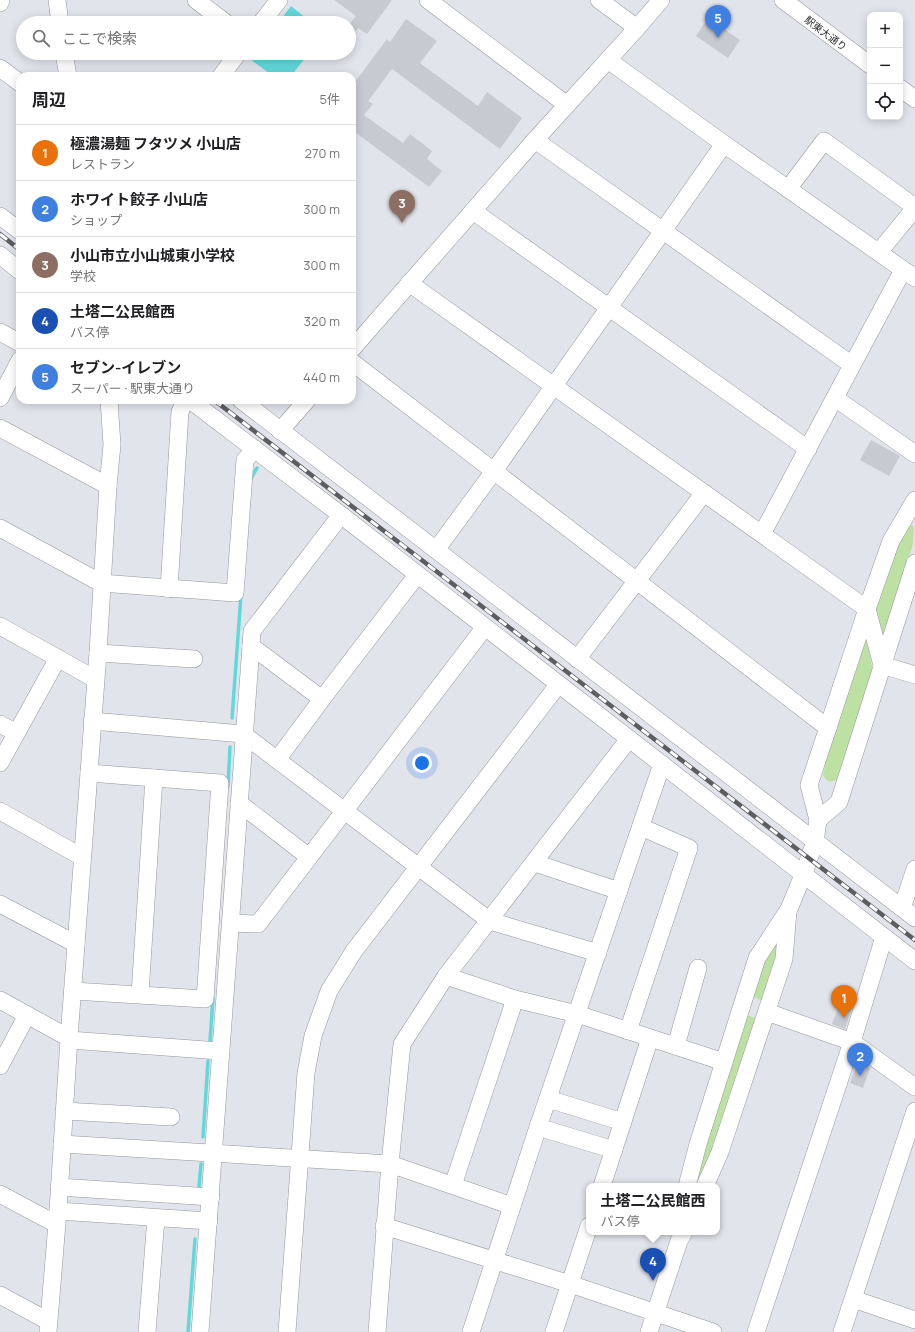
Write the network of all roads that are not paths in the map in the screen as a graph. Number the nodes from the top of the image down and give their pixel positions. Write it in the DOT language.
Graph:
graph roads {
  1 [pos="57,0"];
  2 [pos="196,0"];
  3 [pos="278,0"];
  4 [pos="428,0"];
  5 [pos="599,0"];
  6 [pos="661,0"];
  7 [pos="782,0"];
  8 [pos="59,16"];
  9 [pos="217,16"];
  10 [pos="266,16"];
  11 [pos="637,28"];
  12 [pos="65,60"];
  13 [pos="233,60"];
  14 [pos="608,60"];
  15 [pos="867,63"];
  16 [pos="0,68"];
  17 [pos="67,72"];
  18 [pos="224,72"];
  19 [pos="16,80"];
  20 [pos="903,90"];
  21 [pos="915,99"];
  22 [pos="567,105"];
  23 [pos="535,140"];
  24 [pos="724,144"];
  25 [pos="788,189"];
  26 [pos="915,207"];
  27 [pos="474,211"];
  28 [pos="0,216"];
  29 [pos="16,228"];
  30 [pos="662,230"];
  31 [pos="879,252"];
  32 [pos="0,255"];
  33 [pos="16,268"];
  34 [pos="909,274"];
  35 [pos="409,283"];
  36 [pos="609,307"];
  37 [pos="0,332"];
  38 [pos="16,341"];
  39 [pos="356,343"];
  40 [pos="356,365"];
  41 [pos="852,365"];
  42 [pos="16,368"];
  43 [pos="554,386"];
  44 [pos="0,398"];
  45 [pos="835,398"];
  46 [pos="109,404"];
  47 [pos="183,404"];
  48 [pos="195,404"];
  49 [pos="246,404"];
  50 [pos="303,404"];
  51 [pos="0,428"];
  52 [pos="280,430"];
  53 [pos="255,449"];
  54 [pos="808,450"];
  55 [pos="915,454"];
  56 [pos="494,471"];
  57 [pos="108,486"];
  58 [pos="704,493"];
  59 [pos="915,500"];
  60 [pos="341,515"];
  61 [pos="0,528"];
  62 [pos="762,534"];
  63 [pos="436,550"];
  64 [pos="915,563"];
  65 [pos="417,575"];
  66 [pos="637,581"];
  67 [pos="102,583"];
  68 [pos="168,589"];
  69 [pos="867,609"];
  70 [pos="0,626"];
  71 [pos="485,628"];
  72 [pos="251,646"];
  73 [pos="98,653"];
  74 [pos="58,658"];
  75 [pos="194,659"];
  76 [pos="577,659"];
  77 [pos="882,665"];
  78 [pos="915,675"];
  79 [pos="95,679"];
  80 [pos="558,685"];
  81 [pos="322,699"];
  82 [pos="92,722"];
  83 [pos="0,724"];
  84 [pos="828,728"];
  85 [pos="16,733"];
  86 [pos="243,734"];
  87 [pos="629,739"];
  88 [pos="277,760"];
  89 [pos="0,763"];
  90 [pos="662,764"];
  91 [pos="89,773"];
  92 [pos="154,778"];
  93 [pos="239,803"];
  94 [pos="345,810"];
  95 [pos="0,811"];
  96 [pos="818,820"];
  97 [pos="640,827"];
  98 [pos="815,842"];
  99 [pos="82,857"];
  100 [pos="309,857"];
  101 [pos="535,863"];
  102 [pos="419,867"];
  103 [pos="915,869"];
  104 [pos="803,875"];
  105 [pos="619,891"];
  106 [pos="0,904"];
  107 [pos="789,909"];
  108 [pos="908,913"];
  109 [pos="490,921"];
  110 [pos="231,923"];
  111 [pos="884,937"];
  112 [pos="76,944"];
  113 [pos="598,953"];
  114 [pos="915,961"];
  115 [pos="698,968"];
  116 [pos="446,976"];
  117 [pos="73,991"];
  118 [pos="140,994"];
  119 [pos="515,999"];
  120 [pos="0,1000"];
  121 [pos="767,1012"];
  122 [pos="577,1014"];
  123 [pos="27,1015"];
  124 [pos="628,1031"];
  125 [pos="650,1038"];
  126 [pos="69,1039"];
  127 [pos="852,1042"];
  128 [pos="676,1046"];
  129 [pos="220,1051"];
  130 [pos="724,1062"];
  131 [pos="0,1066"];
  132 [pos="915,1087"];
  133 [pos="548,1099"];
  134 [pos="64,1111"];
  135 [pos="915,1111"];
  136 [pos="171,1117"];
  137 [pos="623,1122"];
  138 [pos="538,1127"];
  139 [pos="62,1144"];
  140 [pos="614,1150"];
  141 [pos="214,1154"];
  142 [pos="300,1159"];
  143 [pos="390,1164"];
  144 [pos="603,1183"];
  145 [pos="687,1183"];
  146 [pos="706,1183"];
  147 [pos="453,1185"];
  148 [pos="59,1187"];
  149 [pos="0,1194"];
  150 [pos="211,1197"];
  151 [pos="512,1206"];
  152 [pos="57,1218"];
  153 [pos="156,1218"];
  154 [pos="210,1221"];
  155 [pos="384,1226"];
  156 [pos="586,1235"];
  157 [pos="680,1235"];
  158 [pos="494,1260"];
  159 [pos="570,1284"];
  160 [pos="0,1296"];
  161 [pos="853,1299"];
  162 [pos="656,1313"];
  163 [pos="915,1320"];
  164 [pos="48,1326"];
  165 [pos="147,1332"];
  166 [pos="200,1332"];
  167 [pos="287,1332"];
  168 [pos="377,1332"];
  169 [pos="471,1332"];
  170 [pos="554,1332"];
  171 [pos="650,1332"];
  172 [pos="714,1332"];
  173 [pos="756,1332"];
  174 [pos="842,1332"];
  1 -- 8 [label="street"];
  2 -- 9 [label="street"];
  3 -- 10 [label="street"];
  4 -- 22 [label="street"];
  5 -- 11 [label="street"];
  6 -- 11 [label="street"];
  7 -- 15 [label="street, 駅東大通り"];
  11 -- 14 [label="street"];
  12 -- 17 [label="street"];
  13 -- 18 [label="street"];
  14 -- 22 [label="street"];
  14 -- 24 [label="street"];
  16 -- 19 [label="street"];
  20 -- 21 [label="street"];
  22 -- 23 [label="street"];
  23 -- 27 [label="street"];
  23 -- 30 [label="street"];
  24 -- 25 [label="street"];
  24 -- 30 [label="street"];
  25 -- 26 [label="street"];
  25 -- 31 [label="street"];
  26 -- 31 [label="street"];
  27 -- 35 [label="street"];
  27 -- 36 [label="street"];
  28 -- 29 [label="street"];
  30 -- 36 [label="street"];
  30 -- 41 [label="street"];
  31 -- 34 [label="street"];
  32 -- 33 [label="street"];
  34 -- 41 [label="street"];
  35 -- 39 [label="street"];
  35 -- 43 [label="street"];
  36 -- 43 [label="street"];
  36 -- 54 [label="street"];
  37 -- 38 [label="street"];
  40 -- 56 [label="street"];
  41 -- 45 [label="street"];
  42 -- 44 [label="street"];
  43 -- 56 [label="street"];
  43 -- 58 [label="street"];
  45 -- 54 [label="street"];
  45 -- 55 [label="street"];
  46 -- 57 [label="street"];
  47 -- 68 [label="street"];
  48 -- 53 [label="street"];
  49 -- 52 [label="street"];
  50 -- 52 [label="street"];
  51 -- 57 [label="street"];
  52 -- 63 [label="street"];
  53 -- 60 [label="street"];
  53 -- 68 [label="street"];
  54 -- 62 [label="street"];
  56 -- 63 [label="street"];
  56 -- 66 [label="street"];
  57 -- 67 [label="street"];
  58 -- 62 [label="street"];
  58 -- 66 [label="street"];
  59 -- 69 [label="street"];
  60 -- 65 [label="street"];
  60 -- 72 [label="street"];
  61 -- 67 [label="street"];
  62 -- 69 [label="street"];
  63 -- 76 [label="street"];
  64 -- 77 [label="street"];
  65 -- 71 [label="street"];
  65 -- 81 [label="street"];
  66 -- 76 [label="street"];
  66 -- 84 [label="street"];
  67 -- 68 [label="street"];
  67 -- 73 [label="street"];
  69 -- 77 [label="street"];
  69 -- 84 [label="street"];
  70 -- 74 [label="street"];
  71 -- 80 [label="street"];
  71 -- 94 [label="street"];
  72 -- 81 [label="street"];
  72 -- 86 [label="street"];
  73 -- 75 [label="street"];
  73 -- 79 [label="street"];
  74 -- 79 [label="street"];
  74 -- 85 [label="street"];
  76 -- 98 [label="street"];
  77 -- 78 [label="street"];
  77 -- 96 [label="street"];
  79 -- 82 [label="street"];
  80 -- 87 [label="street"];
  80 -- 102 [label="street"];
  81 -- 88 [label="street"];
  82 -- 86 [label="street"];
  82 -- 91 [label="street"];
  83 -- 85 [label="street"];
  84 -- 96 [label="street"];
  85 -- 89 [label="street"];
  86 -- 88 [label="street"];
  86 -- 93 [label="street"];
  87 -- 90 [label="street"];
  87 -- 101 [label="street"];
  88 -- 94 [label="street"];
  90 -- 97 [label="street"];
  90 -- 104 [label="street"];
  91 -- 92 [label="street"];
  91 -- 99 [label="street"];
  92 -- 118 [label="street"];
  92 -- 118 [label="street"];
  93 -- 100 [label="street"];
  93 -- 110 [label="street"];
  94 -- 100 [label="street"];
  94 -- 102 [label="street"];
  95 -- 99 [label="street"];
  96 -- 98 [label="street"];
  97 -- 105 [label="street"];
  97 -- 124 [label="street"];
  98 -- 104 [label="street"];
  98 -- 108 [label="street"];
  99 -- 112 [label="street"];
  100 -- 110 [label="street"];
  101 -- 105 [label="street"];
  101 -- 109 [label="street"];
  102 -- 109 [label="street"];
  102 -- 142 [label="street"];
  103 -- 108 [label="street"];
  104 -- 107 [label="street"];
  104 -- 111 [label="street"];
  105 -- 113 [label="street"];
  106 -- 112 [label="street"];
  107 -- 121 [label="street"];
  107 -- 130 [label="street"];
  109 -- 113 [label="street"];
  109 -- 116 [label="street"];
  110 -- 129 [label="street"];
  111 -- 114 [label="street"];
  111 -- 127 [label="street"];
  112 -- 117 [label="street"];
  113 -- 122 [label="street"];
  115 -- 128 [label="street"];
  116 -- 119 [label="street"];
  116 -- 143 [label="street"];
  117 -- 118 [label="street"];
  117 -- 126 [label="street"];
  119 -- 122 [label="street"];
  119 -- 147 [label="street"];
  120 -- 123 [label="street"];
  121 -- 127 [label="street"];
  121 -- 146 [label="street"];
  122 -- 124 [label="street"];
  122 -- 133 [label="street"];
  123 -- 126 [label="street"];
  123 -- 131 [label="street"];
  124 -- 125 [label="street"];
  125 -- 128 [label="street"];
  125 -- 137 [label="street"];
  126 -- 129 [label="street"];
  126 -- 134 [label="street"];
  127 -- 132 [label="street"];
  127 -- 173 [label="street"];
  128 -- 130 [label="street"];
  129 -- 141 [label="street"];
  130 -- 145 [label="street"];
  133 -- 137 [label="street"];
  133 -- 138 [label="street"];
  134 -- 136 [label="street"];
  134 -- 139 [label="street"];
  135 -- 161 [label="street"];
  137 -- 140 [label="street"];
  138 -- 140 [label="street"];
  138 -- 151 [label="street"];
  139 -- 141 [label="street"];
  139 -- 148 [label="street"];
  140 -- 144 [label="street"];
  141 -- 142 [label="street"];
  141 -- 150 [label="street"];
  142 -- 143 [label="street"];
  142 -- 167 [label="street"];
  143 -- 147 [label="street"];
  143 -- 155 [label="street"];
  147 -- 151 [label="street"];
  148 -- 150 [label="street"];
  148 -- 152 [label="street"];
  149 -- 152 [label="street"];
  150 -- 154 [label="street"];
  151 -- 158 [label="street"];
  152 -- 153 [label="street"];
  152 -- 164 [label="street"];
  153 -- 154 [label="street"];
  153 -- 165 [label="street"];
  154 -- 166 [label="street"];
  155 -- 158 [label="street"];
  155 -- 168 [label="street"];
  156 -- 159 [label="street"];
  157 -- 162 [label="street"];
  158 -- 159 [label="street"];
  158 -- 169 [label="street"];
  159 -- 162 [label="street"];
  159 -- 170 [label="street"];
  160 -- 164 [label="street"];
  161 -- 163 [label="street"];
  161 -- 174 [label="street"];
  162 -- 171 [label="street"];
  162 -- 172 [label="street"];
}
